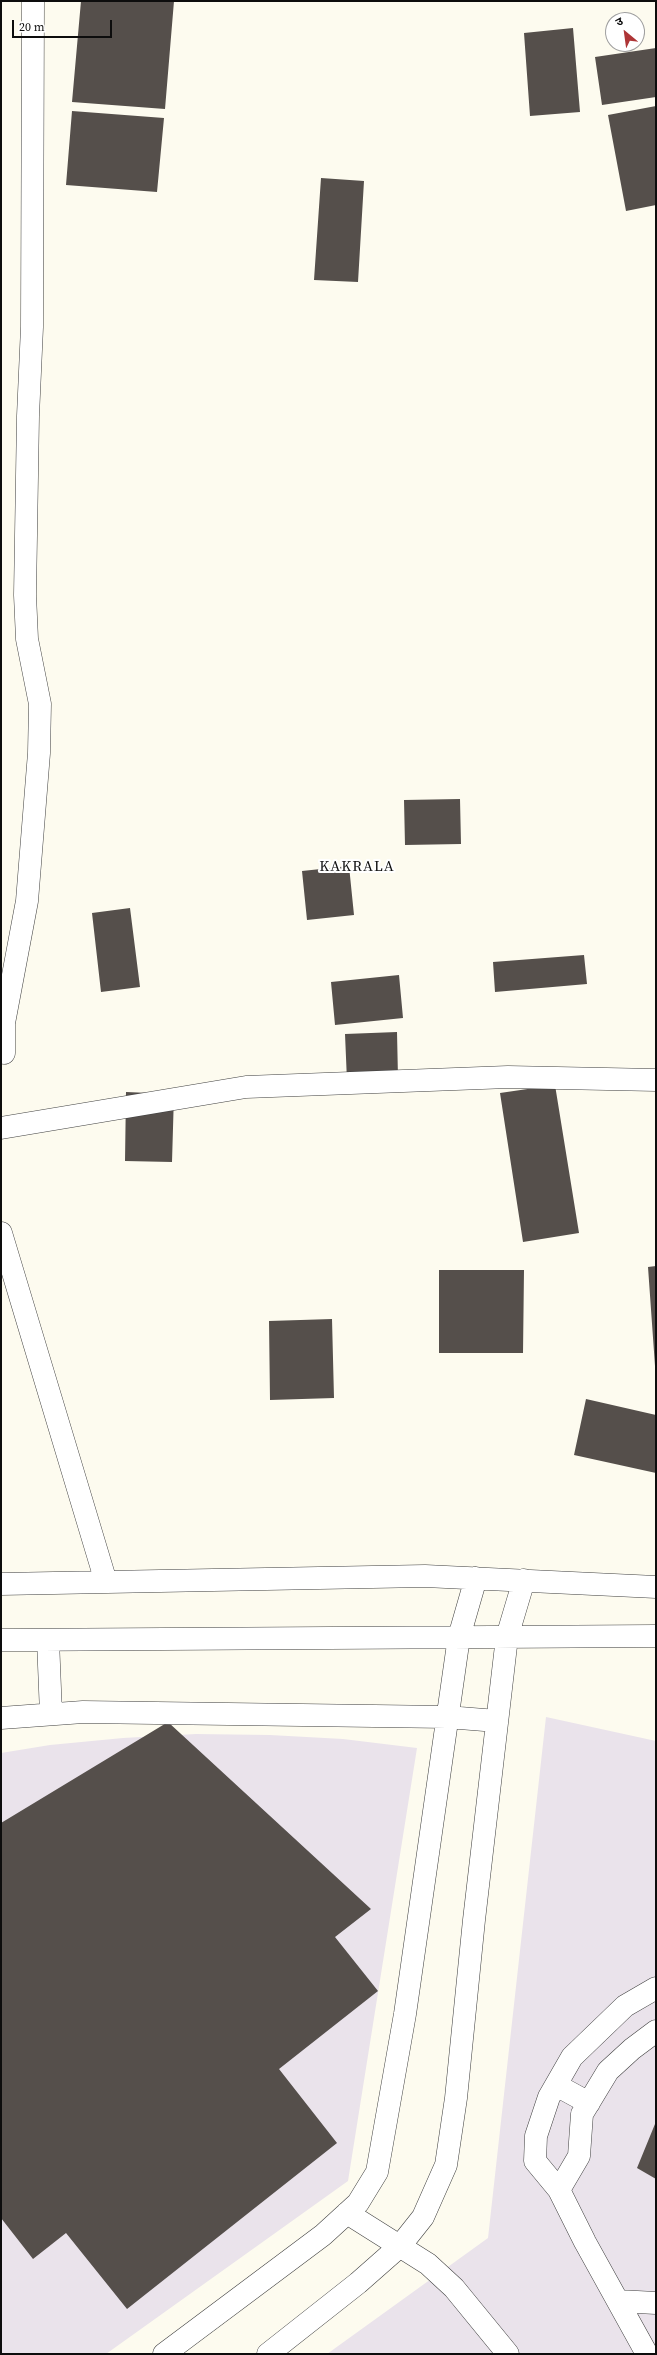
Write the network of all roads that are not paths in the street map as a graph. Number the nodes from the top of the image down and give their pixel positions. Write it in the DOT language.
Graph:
graph roads {
  1 [pos="33,1"];
  2 [pos="4,1053"];
  3 [pos="656,1080"];
  4 [pos="1,1128"];
  5 [pos="1,1233"];
  6 [pos="476,1578"];
  7 [pos="524,1580"];
  8 [pos="106,1582"];
  9 [pos="1,1584"];
  10 [pos="656,1587"];
  11 [pos="508,1636"];
  12 [pos="656,1636"];
  13 [pos="459,1637"];
  14 [pos="1,1640"];
  15 [pos="48,1640"];
  16 [pos="51,1714"];
  17 [pos="447,1717"];
  18 [pos="1,1718"];
  19 [pos="497,1721"];
  20 [pos="656,1988"];
  21 [pos="656,2032"];
  22 [pos="556,2085"];
  23 [pos="589,2103"];
  24 [pos="558,2190"];
  25 [pos="347,2212"];
  26 [pos="400,2246"];
  27 [pos="618,2301"];
  28 [pos="656,2303"];
  29 [pos="164,2354"];
  30 [pos="268,2354"];
  31 [pos="508,2354"];
  32 [pos="647,2354"];
  1 -- 2 [label="street"];
  3 -- 4 [label="street"];
  5 -- 8 [label="street"];
  6 -- 7 [label="street"];
  6 -- 8 [label="street"];
  6 -- 13 [label="street"];
  7 -- 10 [label="street"];
  7 -- 11 [label="street"];
  8 -- 9 [label="street"];
  11 -- 12 [label="street"];
  11 -- 13 [label="street"];
  11 -- 19 [label="street"];
  13 -- 15 [label="street"];
  13 -- 17 [label="street"];
  14 -- 15 [label="street"];
  15 -- 16 [label="street"];
  16 -- 17 [label="street"];
  16 -- 18 [label="street"];
  17 -- 19 [label="street"];
  17 -- 25 [label="street"];
  19 -- 26 [label="street"];
  20 -- 22 [label="street"];
  21 -- 23 [label="street"];
  22 -- 23 [label="street"];
  22 -- 24 [label="street"];
  23 -- 24 [label="street"];
  24 -- 27 [label="street"];
  25 -- 26 [label="street"];
  25 -- 29 [label="street"];
  26 -- 30 [label="street"];
  26 -- 31 [label="street"];
  27 -- 28 [label="street"];
  27 -- 32 [label="street"];
}
